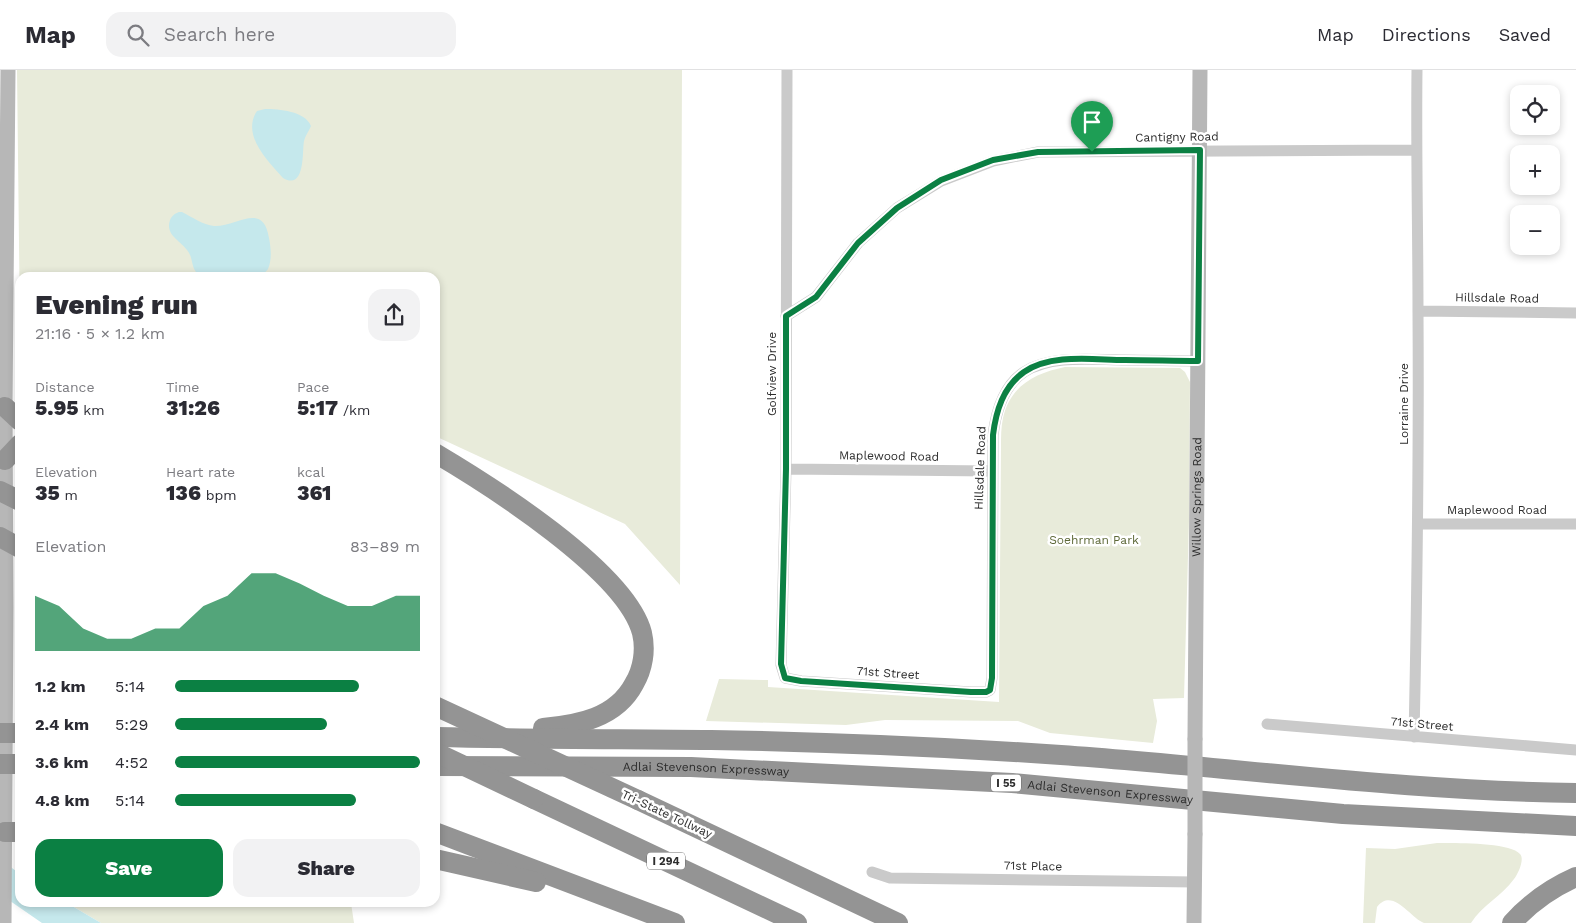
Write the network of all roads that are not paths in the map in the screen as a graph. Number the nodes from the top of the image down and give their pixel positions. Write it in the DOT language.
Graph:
graph roads {
  1 [pos="8,70"];
  2 [pos="786,70"];
  3 [pos="1200,70"];
  4 [pos="1417,70"];
  5 [pos="1200,150"];
  6 [pos="1416,150"];
  7 [pos="1418,311"];
  8 [pos="1576,313"];
  9 [pos="786,316"];
  10 [pos="1198,361"];
  11 [pos="5,407"];
  12 [pos="15,416"];
  13 [pos="15,449"];
  14 [pos="440,456"];
  15 [pos="5,460"];
  16 [pos="786,469"];
  17 [pos="992,472"];
  18 [pos="0,491"];
  19 [pos="15,498"];
  20 [pos="1418,524"];
  21 [pos="1576,524"];
  22 [pos="0,537"];
  23 [pos="15,545"];
  24 [pos="785,678"];
  25 [pos="990,690"];
  26 [pos="3,692"];
  27 [pos="440,708"];
  28 [pos="1267,724"];
  29 [pos="0,733"];
  30 [pos="15,733"];
  31 [pos="1414,737"];
  32 [pos="440,742"];
  33 [pos="440,742"];
  34 [pos="440,743"];
  35 [pos="1576,750"];
  36 [pos="0,764"];
  37 [pos="15,764"];
  38 [pos="440,766"];
  39 [pos="1576,793"];
  40 [pos="1576,826"];
  41 [pos="440,834"];
  42 [pos="10,838"];
  43 [pos="440,860"];
  44 [pos="872,872"];
  45 [pos="1576,877"];
  46 [pos="1195,882"];
  47 [pos="625,905"];
  48 [pos="4,923"];
  49 [pos="675,923"];
  50 [pos="797,923"];
  51 [pos="898,923"];
  52 [pos="1194,923"];
  53 [pos="1512,923"];
  1 -- 11 [label="main road"];
  2 -- 9 [label="street, Golfview Drive"];
  3 -- 5 [label="main road, Willow Springs Road"];
  4 -- 6 [label="street, Lorraine Drive"];
  5 -- 6 [label="street, Cantigny Road"];
  5 -- 9 [label="street, Cantigny Road"];
  5 -- 10 [label="main road, Willow Springs Road"];
  6 -- 7 [label="street, Lorraine Drive"];
  7 -- 8 [label="street, Hillsdale Road"];
  7 -- 20 [label="street, Lorraine Drive"];
  9 -- 16 [label="street, Golfview Drive"];
  10 -- 17 [label="street, Hillsdale Road"];
  10 -- 46 [label="main road, Willow Springs Road, bridge"];
  11 -- 12 [label="highway"];
  11 -- 15 [label="main road"];
  13 -- 15 [label="highway"];
  14 -- 32 [label="highway"];
  15 -- 26 [label="main road"];
  16 -- 17 [label="street, Maplewood Road"];
  16 -- 24 [label="street, Golfview Drive"];
  17 -- 25 [label="street, Hillsdale Road"];
  18 -- 19 [label="highway, bridge"];
  20 -- 21 [label="street, Maplewood Road"];
  20 -- 31 [label="street, Lorraine Drive"];
  22 -- 23 [label="highway, bridge"];
  24 -- 25 [label="street, 71st Street"];
  26 -- 42 [label="main road"];
  27 -- 51 [label="highway, Tri-State Tollway, bridge"];
  28 -- 31 [label="street, 71st Street"];
  29 -- 30 [label="highway, bridge"];
  31 -- 35 [label="street, 71st Street"];
  33 -- 39 [label="highway"];
  34 -- 50 [label="highway, I 294, bridge"];
  36 -- 37 [label="highway, bridge"];
  38 -- 40 [label="highway, Adlai Stevenson Expressway / I 55"];
  41 -- 47 [label="highway"];
  42 -- 48 [label="main road"];
  43 -- 47 [label="highway"];
  44 -- 46 [label="street, 71st Place"];
  45 -- 53 [label="highway"];
  46 -- 52 [label="main road, Willow Springs Road"];
  47 -- 49 [label="highway"];
}
